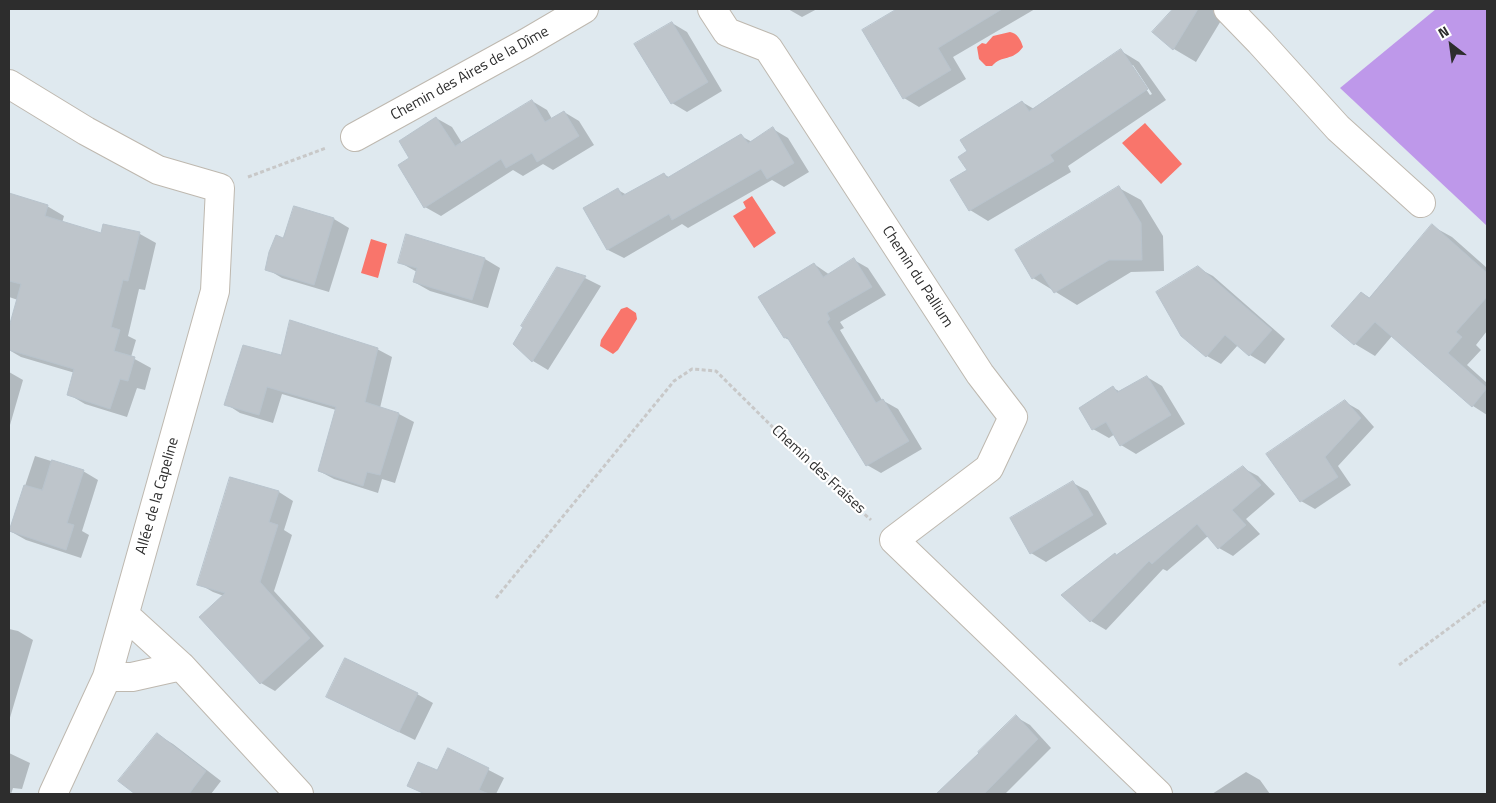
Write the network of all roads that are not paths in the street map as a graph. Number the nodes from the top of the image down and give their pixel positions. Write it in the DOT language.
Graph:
graph roads {
  1 [pos="584,9"];
  2 [pos="712,9"];
  3 [pos="1228,9"];
  4 [pos="9,84"];
  5 [pos="355,137"];
  6 [pos="1421,203"];
  7 [pos="125,616"];
  8 [pos="181,666"];
  9 [pos="106,677"];
  10 [pos="53,794"];
  11 [pos="300,794"];
  12 [pos="1158,794"];
  1 -- 5 [label="street, Chemin des Aires de la Dîme"];
  2 -- 12 [label="street, Chemin du Pallium"];
  3 -- 6 [label="street"];
  4 -- 7 [label="street, Allée de la Capeline"];
  7 -- 8 [label="street"];
  7 -- 9 [label="street, Allée de la Capeline"];
  8 -- 9 [label="street"];
  8 -- 11 [label="street"];
  9 -- 10 [label="street, Allée de la Capeline"];
}
